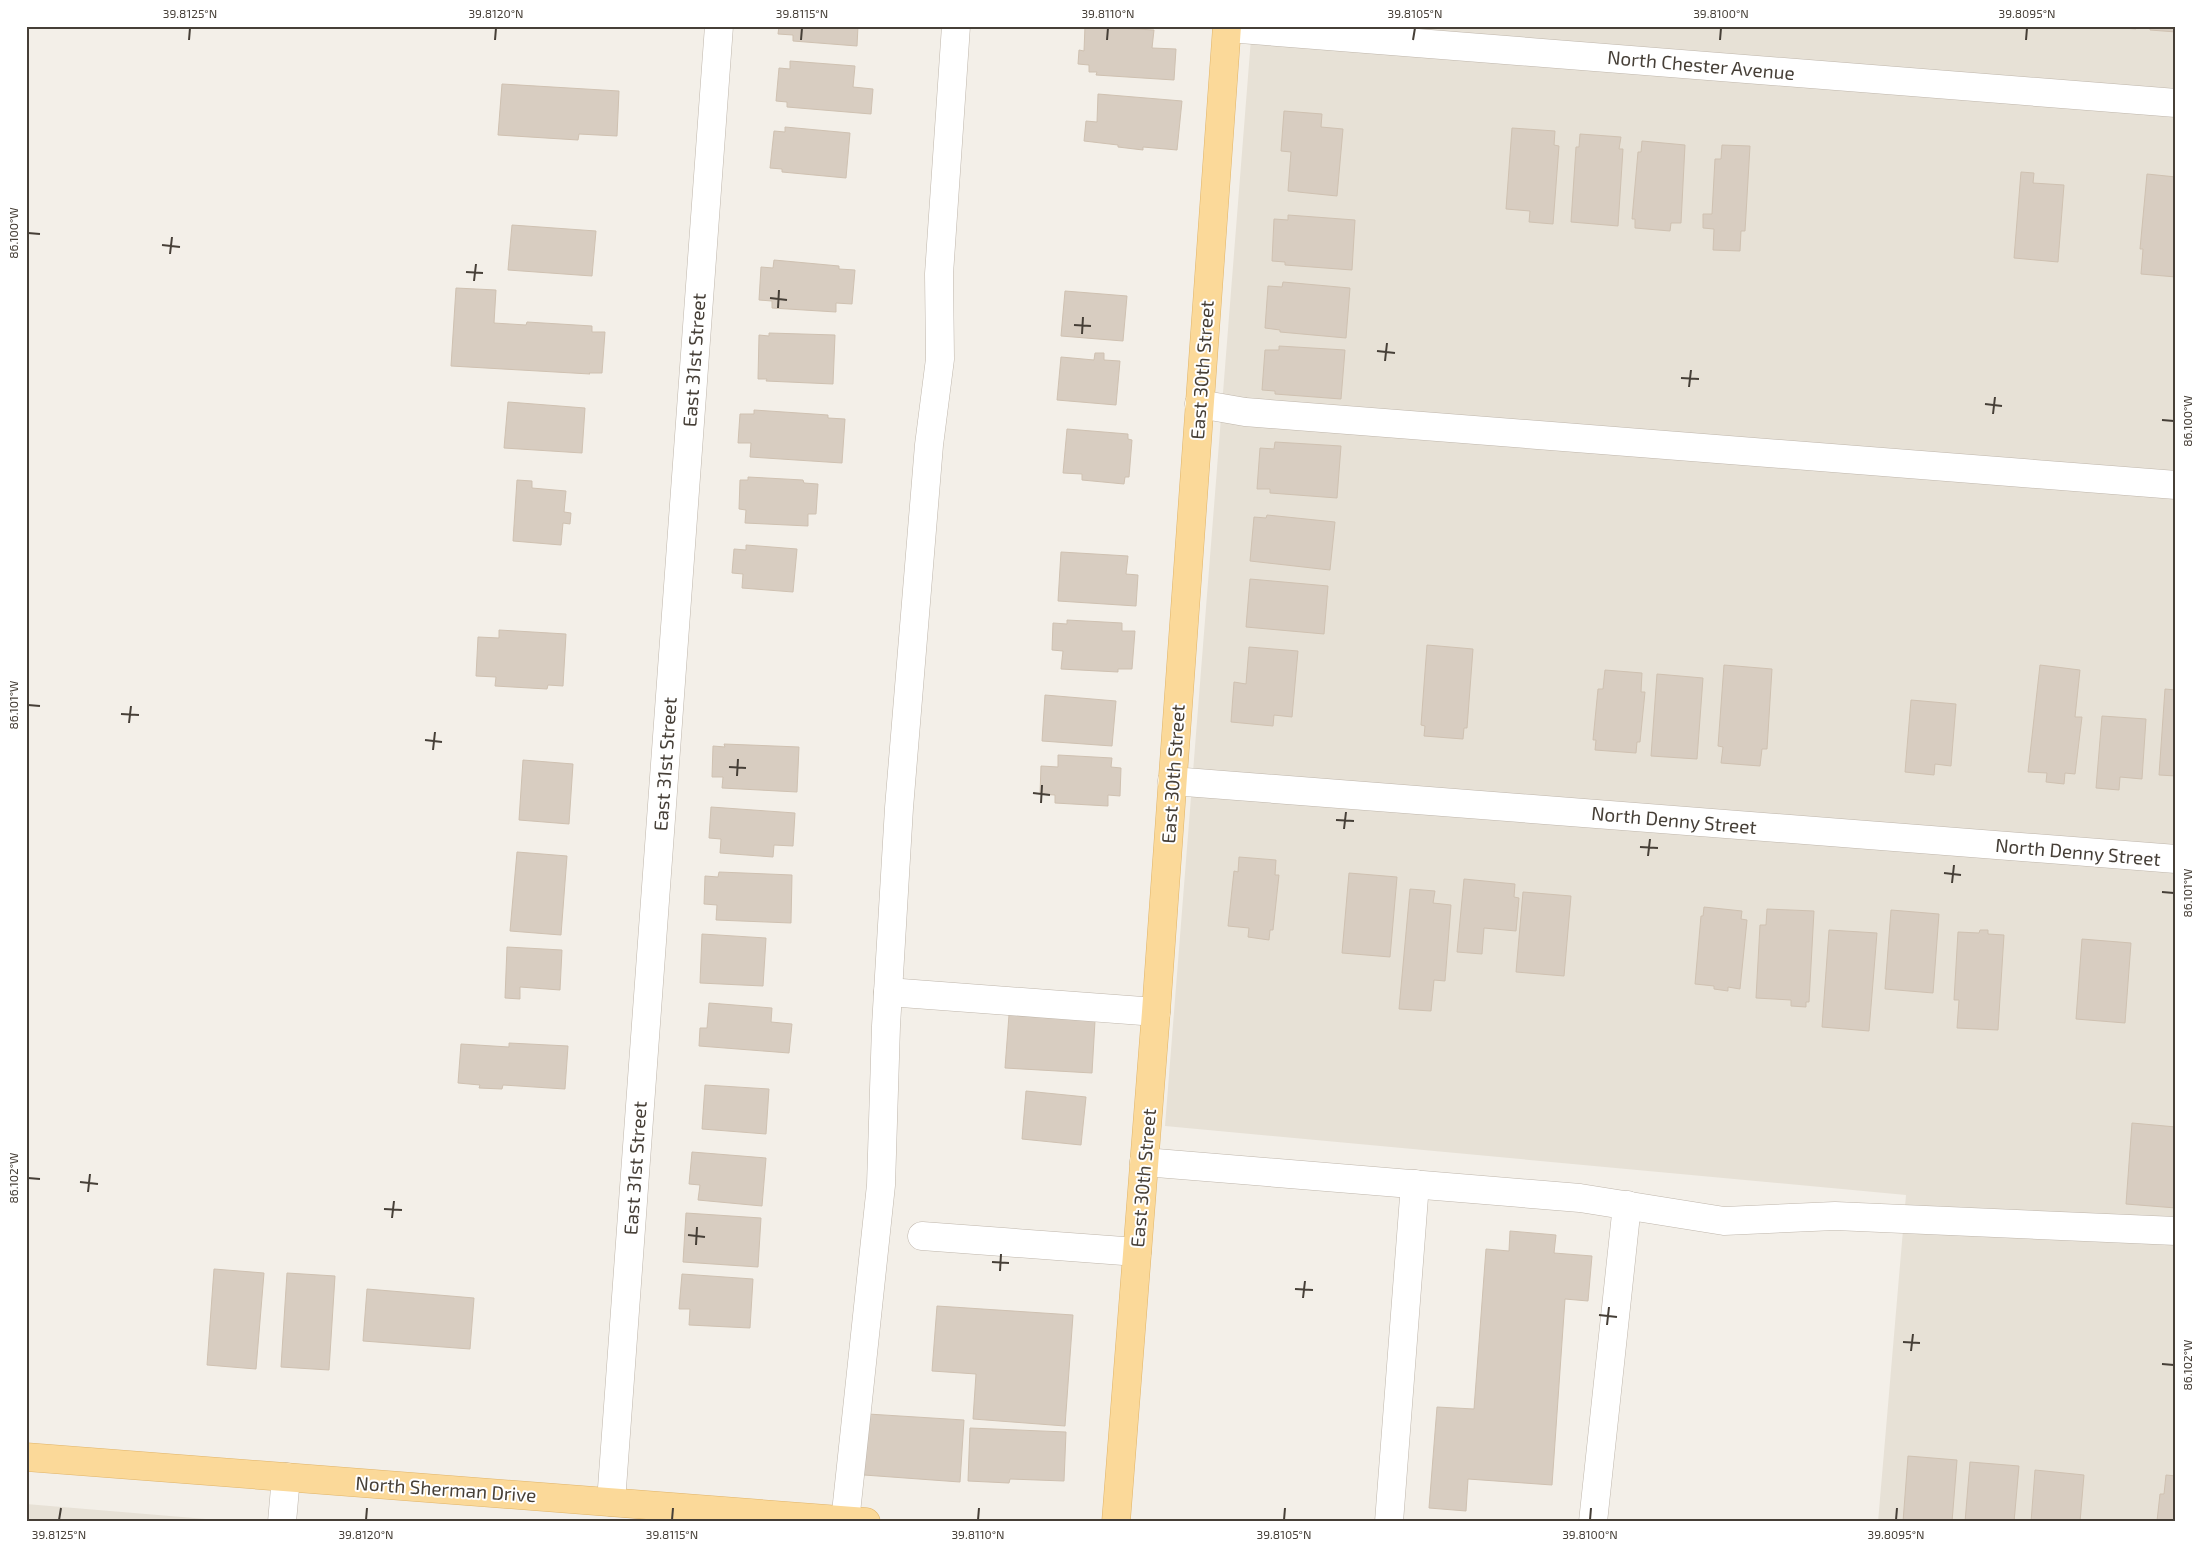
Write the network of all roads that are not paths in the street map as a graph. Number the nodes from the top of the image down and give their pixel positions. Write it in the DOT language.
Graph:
graph roads {
  1 [pos="718,26"];
  2 [pos="956,26"];
  3 [pos="1227,27"];
  4 [pos="2176,103"];
  5 [pos="1199,404"];
  6 [pos="2176,484"];
  7 [pos="1172,780"];
  8 [pos="2176,859"];
  9 [pos="888,992"];
  10 [pos="1156,1012"];
  11 [pos="1144,1162"];
  12 [pos="1415,1184"];
  13 [pos="1628,1205"];
  14 [pos="2176,1231"];
  15 [pos="922,1236"];
  16 [pos="1137,1252"];
  17 [pos="26,1457"];
  18 [pos="286,1477"];
  19 [pos="611,1502"];
  20 [pos="852,1521"];
  21 [pos="282,1522"];
  22 [pos="1116,1522"];
  23 [pos="1389,1522"];
  24 [pos="1593,1522"];
  1 -- 19 [label="street, East 31st Street"];
  2 -- 9 [label="street"];
  3 -- 4 [label="street, North Chester Avenue"];
  3 -- 5 [label="main road, East 30th Street"];
  5 -- 6 [label="street"];
  5 -- 7 [label="main road, East 30th Street"];
  7 -- 8 [label="street, North Denny Street"];
  7 -- 10 [label="main road, East 30th Street"];
  9 -- 10 [label="street"];
  9 -- 20 [label="street"];
  10 -- 11 [label="main road, East 30th Street"];
  11 -- 12 [label="street"];
  11 -- 16 [label="main road, East 30th Street"];
  12 -- 13 [label="street"];
  12 -- 23 [label="street"];
  13 -- 14 [label="street"];
  13 -- 24 [label="street"];
  15 -- 16 [label="street"];
  16 -- 22 [label="main road, East 30th Street"];
  17 -- 18 [label="main road, North Sherman Drive"];
  18 -- 19 [label="main road, North Sherman Drive"];
  18 -- 21 [label="street"];
  19 -- 20 [label="main road, North Sherman Drive"];
}
